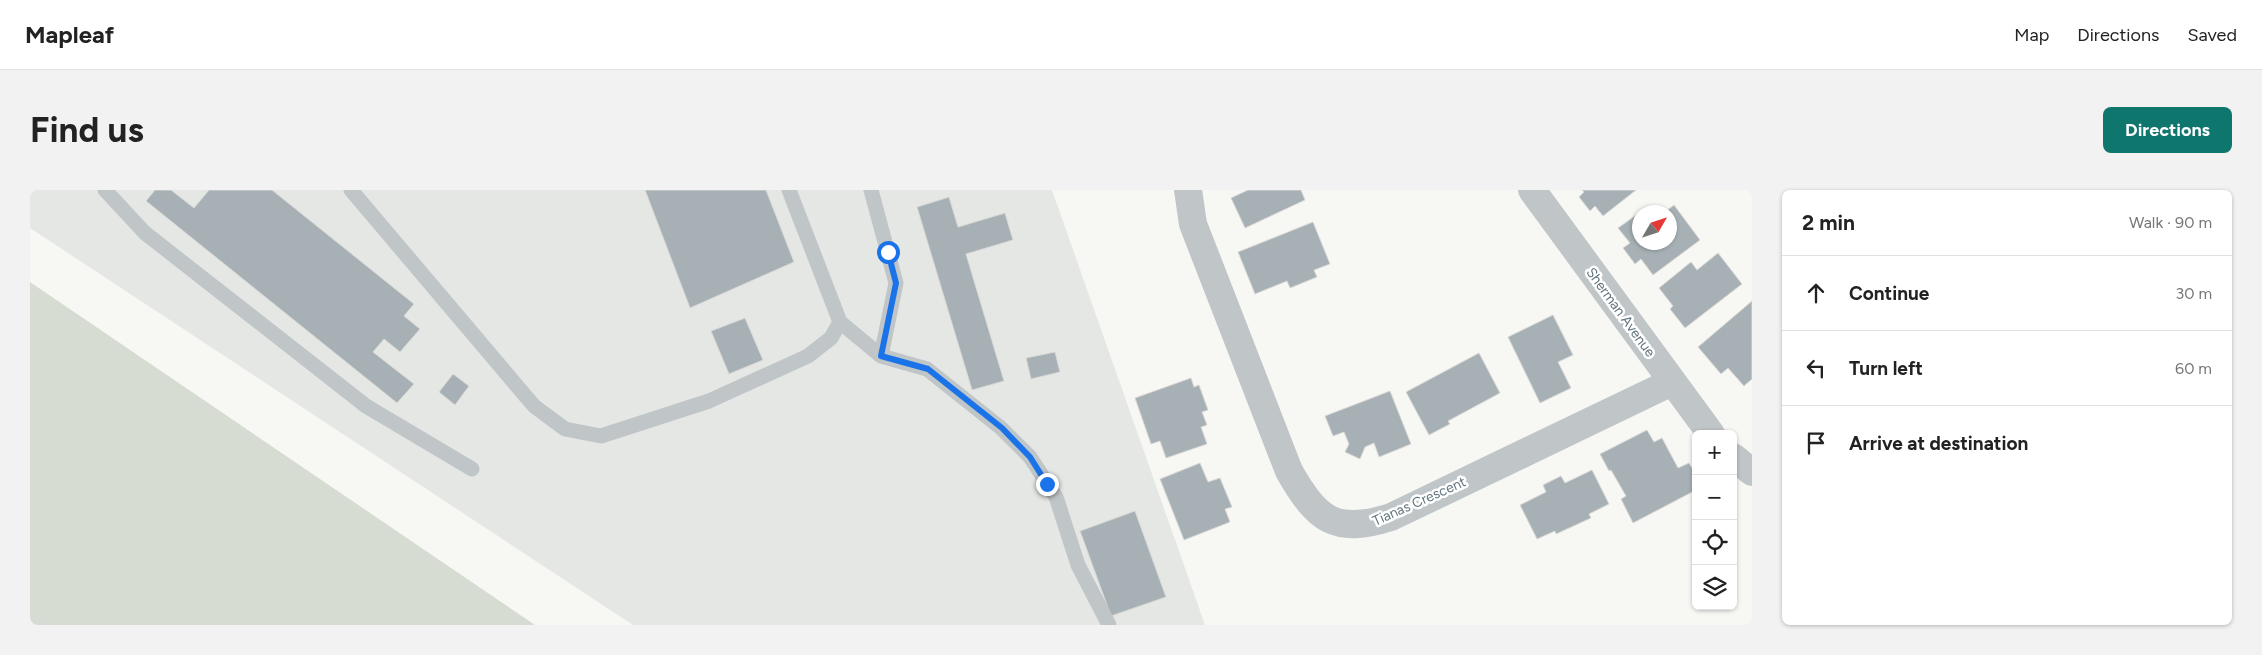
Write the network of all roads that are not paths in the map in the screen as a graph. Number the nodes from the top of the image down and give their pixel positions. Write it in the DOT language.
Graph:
graph roads {
  1 [pos="105,190"];
  2 [pos="351,190"];
  3 [pos="789,190"];
  4 [pos="871,190"];
  5 [pos="1188,190"];
  6 [pos="1532,190"];
  7 [pos="840,322"];
  8 [pos="881,356"];
  9 [pos="1672,382"];
  10 [pos="1708,430"];
  11 [pos="1737,460"];
  12 [pos="472,469"];
  13 [pos="1752,472"];
  14 [pos="1109,625"];
  1 -- 12 [label="lane"];
  2 -- 7 [label="lane"];
  3 -- 7 [label="lane"];
  4 -- 8 [label="lane"];
  5 -- 9 [label="street, Tianas Crescent"];
  6 -- 9 [label="street, Sherman Avenue"];
  7 -- 8 [label="lane"];
  8 -- 14 [label="lane"];
  9 -- 10 [label="street, Sherman Avenue"];
  11 -- 13 [label="street"];
}
